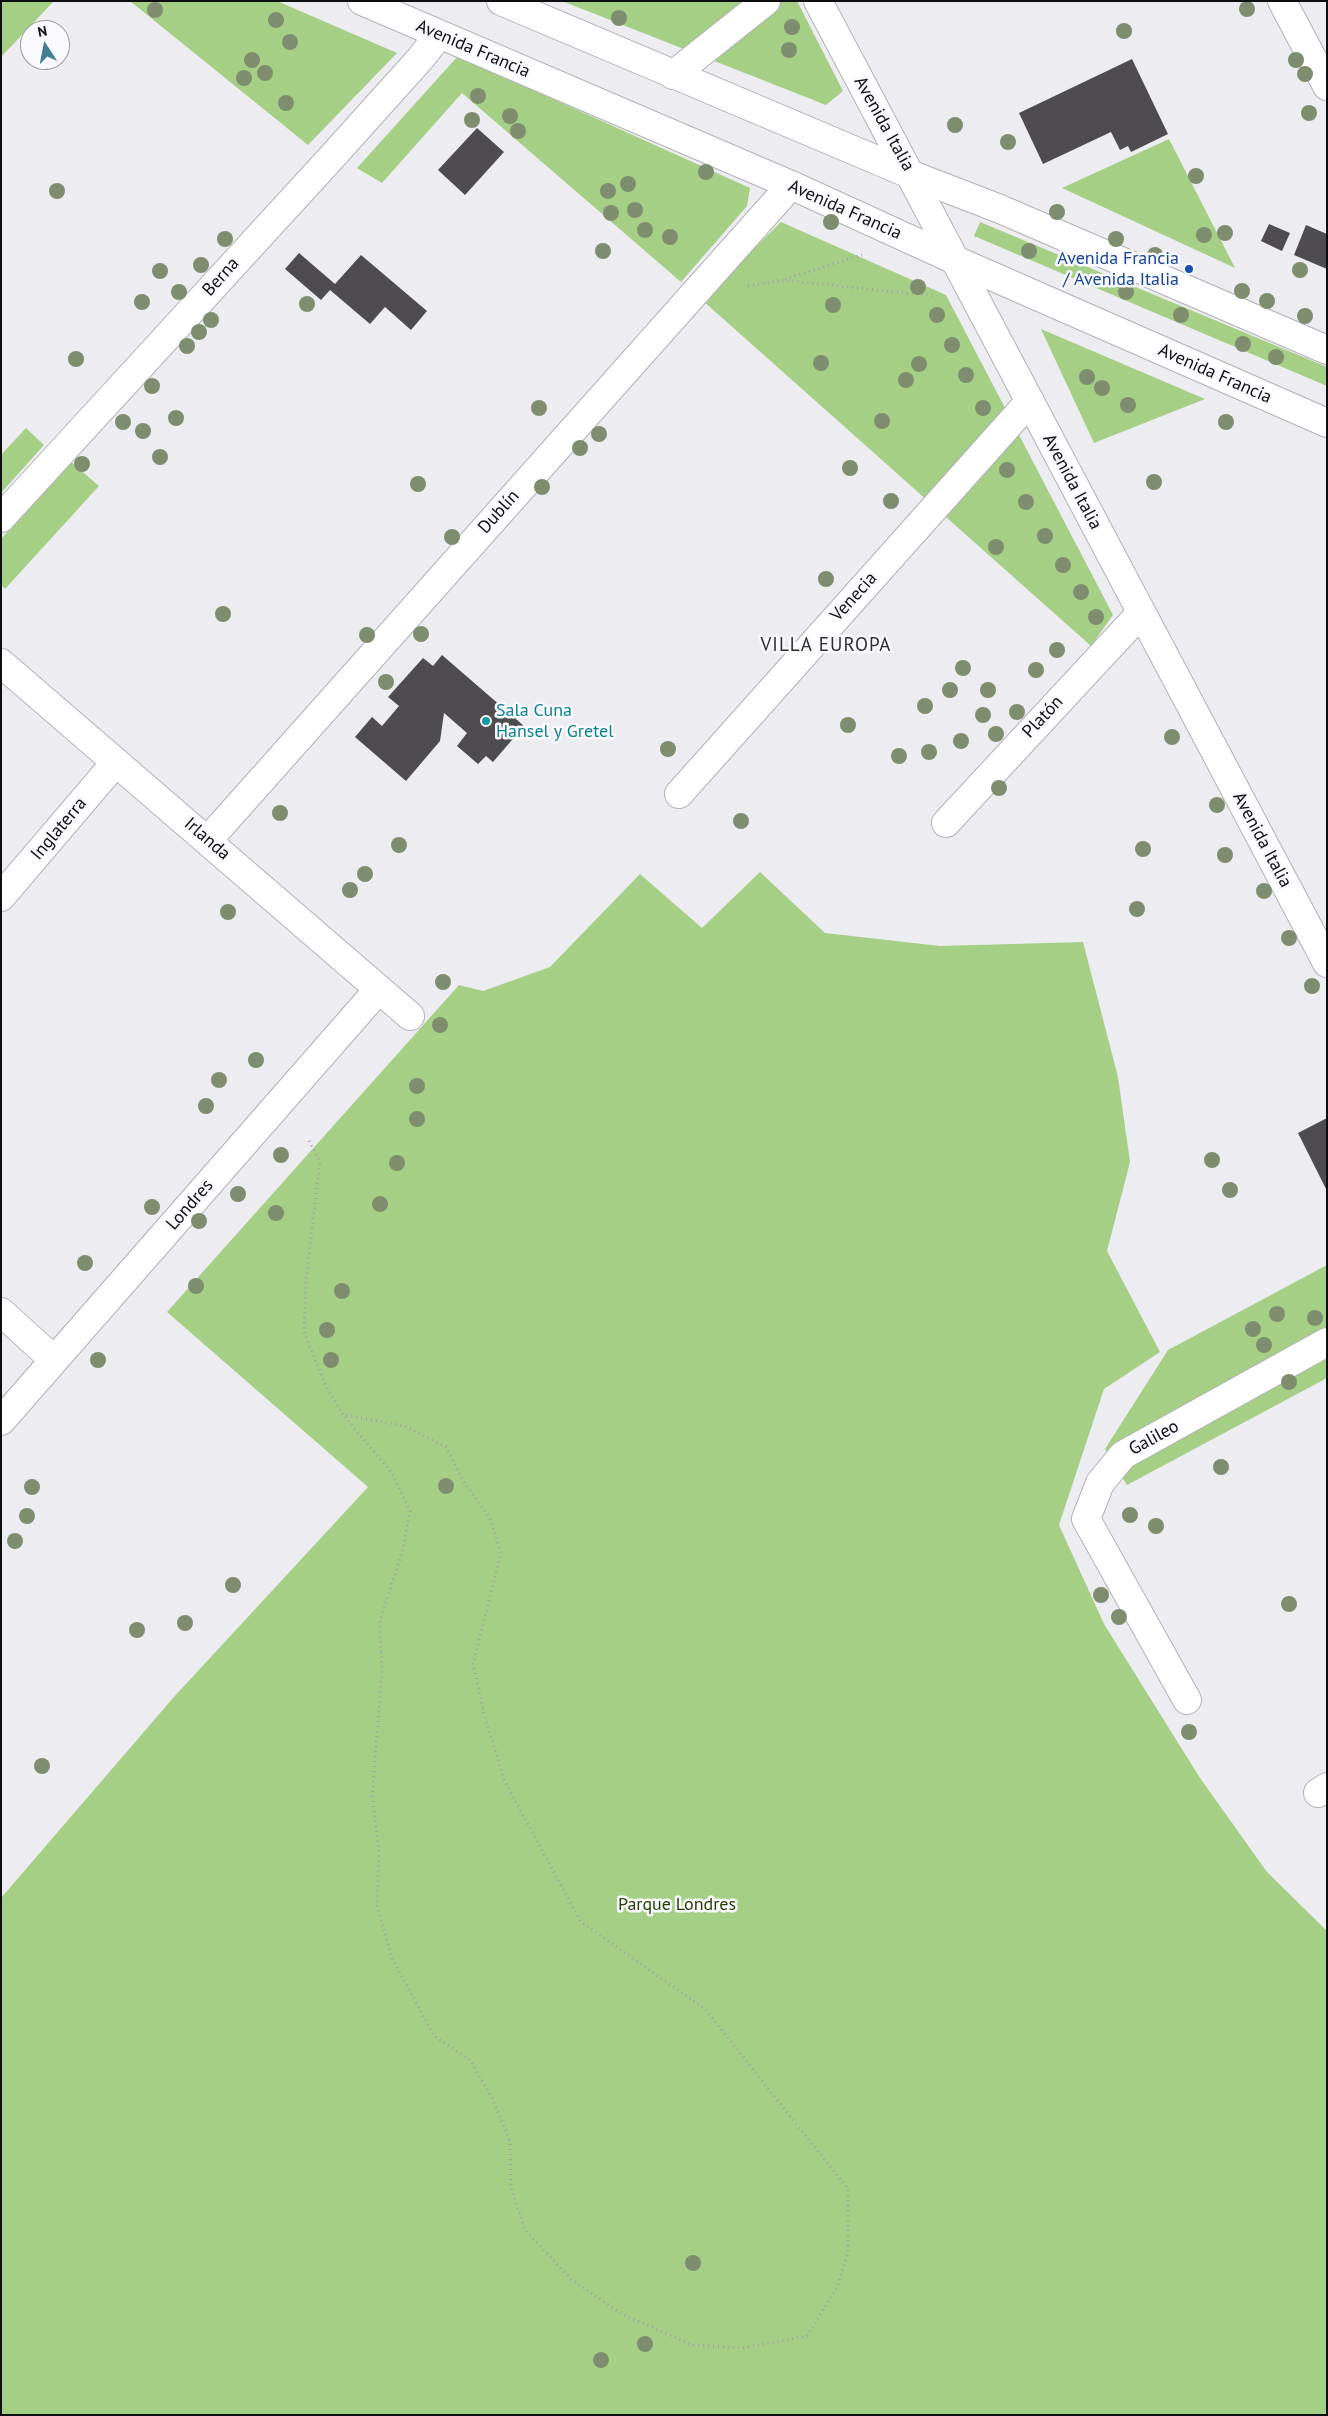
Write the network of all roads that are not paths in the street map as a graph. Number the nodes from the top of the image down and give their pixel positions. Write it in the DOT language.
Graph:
graph roads {
  1 [pos="362,1"];
  2 [pos="501,1"];
  3 [pos="766,1"];
  4 [pos="818,1"];
  5 [pos="1282,1"];
  6 [pos="439,35"];
  7 [pos="673,75"];
  8 [pos="1327,86"];
  9 [pos="912,175"];
  10 [pos="791,185"];
  11 [pos="955,260"];
  12 [pos="1327,350"];
  13 [pos="1030,401"];
  14 [pos="1327,423"];
  15 [pos="1,518"];
  16 [pos="1142,612"];
  17 [pos="1,663"];
  18 [pos="116,762"];
  19 [pos="679,794"];
  20 [pos="946,823"];
  21 [pos="208,840"];
  22 [pos="1,897"];
  23 [pos="1327,963"];
  24 [pos="379,989"];
  25 [pos="410,1016"];
  26 [pos="1,1312"];
  27 [pos="1327,1342"];
  28 [pos="54,1360"];
  29 [pos="1,1422"];
  30 [pos="1187,1700"];
  1 -- 6 [label="street, Avenida Francia"];
  2 -- 7 [label="street"];
  3 -- 7 [label="street"];
  4 -- 9 [label="street, Avenida Italia"];
  5 -- 8 [label="street"];
  6 -- 10 [label="street, Avenida Francia"];
  6 -- 15 [label="street, Berna"];
  7 -- 9 [label="street"];
  9 -- 11 [label="street, Avenida Italia"];
  9 -- 12 [label="street"];
  10 -- 11 [label="street, Avenida Francia"];
  10 -- 21 [label="street, Dublín"];
  11 -- 13 [label="street, Avenida Italia"];
  11 -- 14 [label="street, Avenida Francia"];
  13 -- 16 [label="street, Avenida Italia"];
  13 -- 19 [label="street, Venecia"];
  16 -- 20 [label="street, Platón"];
  16 -- 23 [label="street, Avenida Italia"];
  17 -- 18 [label="street, Irlanda"];
  18 -- 21 [label="street, Irlanda"];
  18 -- 22 [label="street, Inglaterra"];
  21 -- 24 [label="street, Irlanda"];
  24 -- 25 [label="street, Irlanda"];
  24 -- 28 [label="street, Londres"];
  26 -- 28 [label="street"];
  27 -- 30 [label="street, Galileo"];
  28 -- 29 [label="street, Londres"];
}
